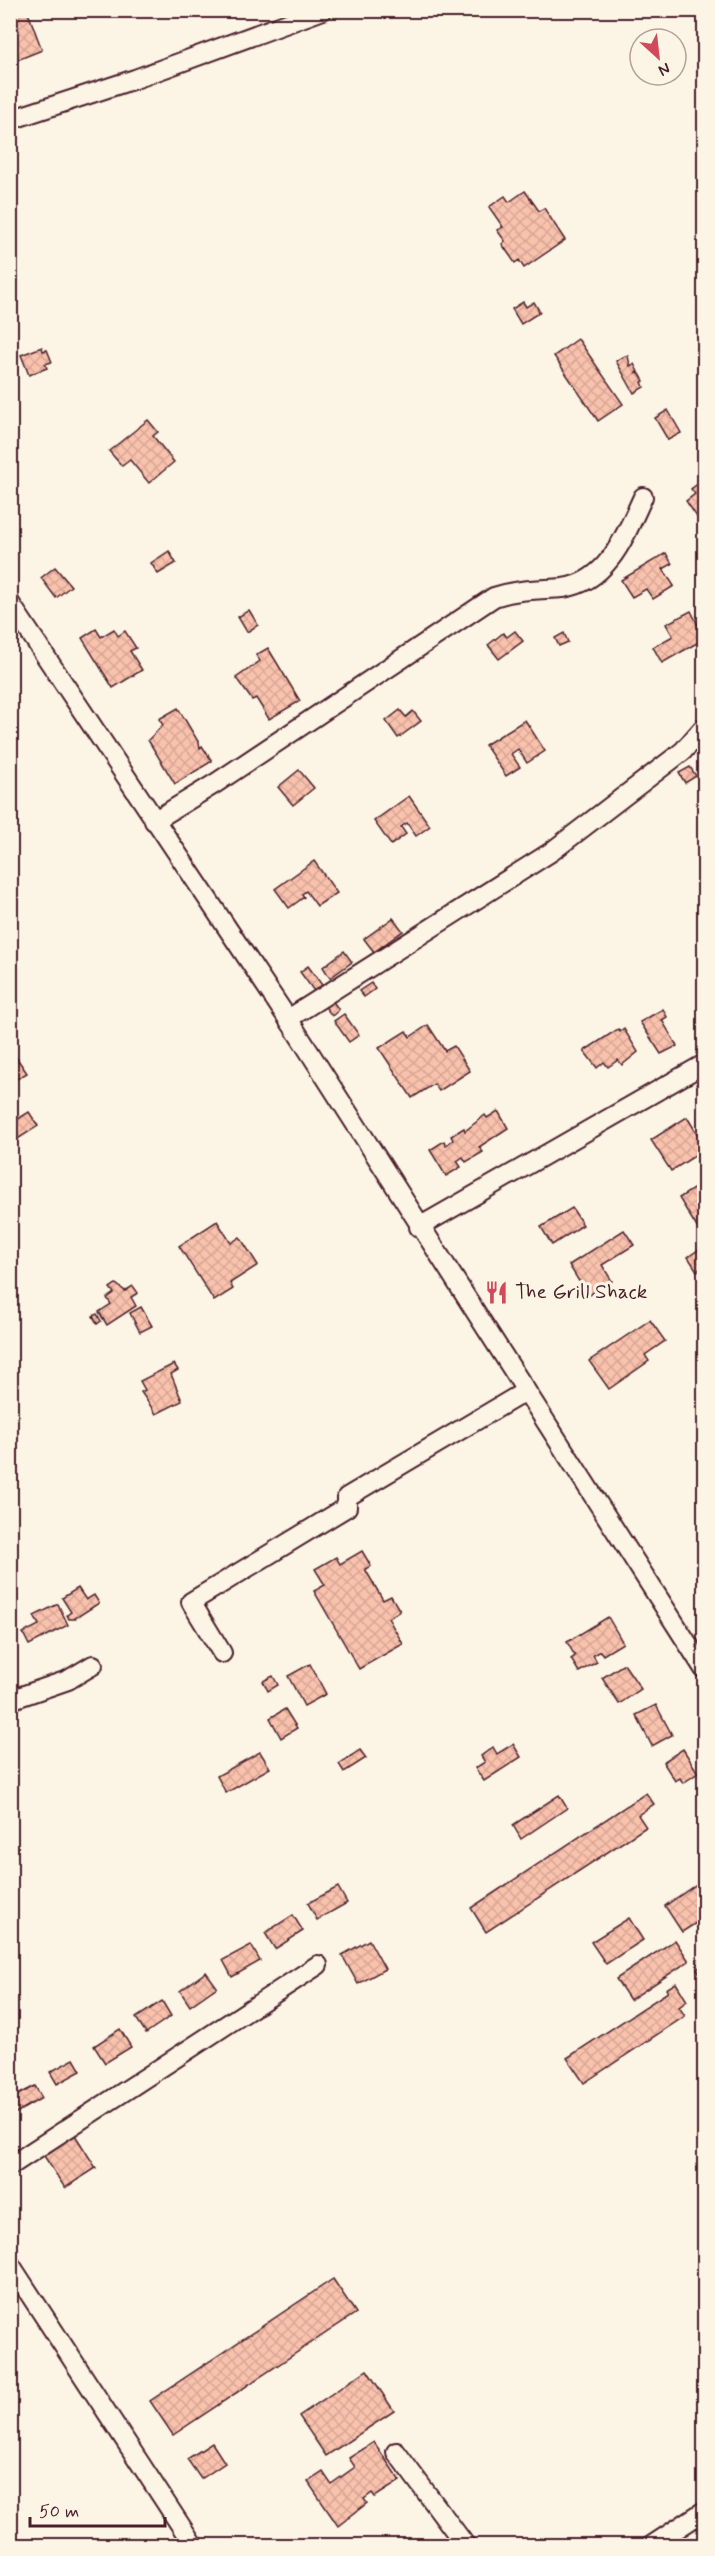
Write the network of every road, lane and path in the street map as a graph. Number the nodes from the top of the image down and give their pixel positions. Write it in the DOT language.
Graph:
graph roads {
  1 [pos="322,10"];
  2 [pos="10,120"];
  3 [pos="643,497"];
  4 [pos="10,603"];
  5 [pos="705,728"];
  6 [pos="154,821"];
  7 [pos="288,1019"];
  8 [pos="705,1064"];
  9 [pos="419,1227"];
  10 [pos="526,1391"];
  11 [pos="697,1641"];
  12 [pos="222,1653"];
  13 [pos="93,1665"];
  14 [pos="705,1669"];
  15 [pos="10,1700"];
  16 [pos="318,1965"];
  17 [pos="10,2166"];
  18 [pos="10,2264"];
  19 [pos="396,2452"];
  20 [pos="705,2511"];
  21 [pos="194,2546"];
  22 [pos="465,2546"];
  23 [pos="651,2546"];
  1 -- 2 [label="street"];
  3 -- 6 [label="street"];
  4 -- 6 [label="street"];
  5 -- 7 [label="street"];
  6 -- 7 [label="street"];
  7 -- 9 [label="street"];
  8 -- 9 [label="street"];
  9 -- 10 [label="street"];
  10 -- 11 [label="street"];
  10 -- 12 [label="street"];
  11 -- 14 [label="street"];
  13 -- 15 [label="street"];
  16 -- 17 [label="street"];
  18 -- 21 [label="street"];
  19 -- 22 [label="street"];
  20 -- 23 [label="street"];
}
